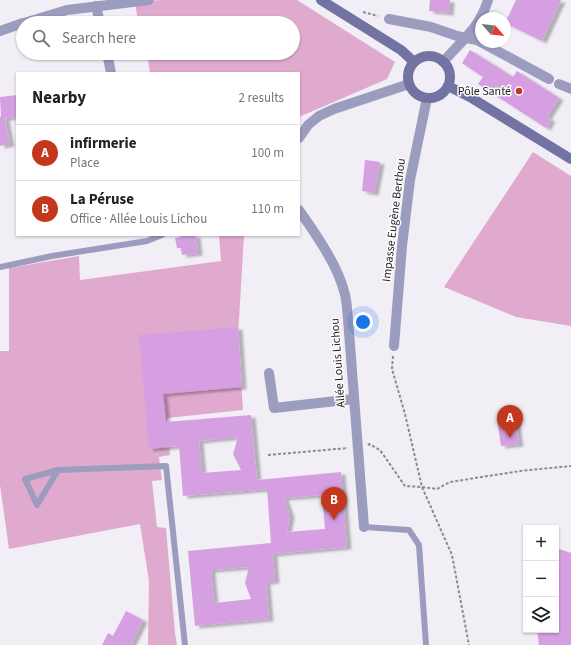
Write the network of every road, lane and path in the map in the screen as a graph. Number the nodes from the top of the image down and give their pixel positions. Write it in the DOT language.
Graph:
graph roads {
  1 [pos="149,0"];
  2 [pos="321,0"];
  3 [pos="488,0"];
  4 [pos="68,5"];
  5 [pos="96,6"];
  6 [pos="41,16"];
  7 [pos="98,16"];
  8 [pos="389,19"];
  9 [pos="16,26"];
  10 [pos="0,31"];
  11 [pos="466,38"];
  12 [pos="108,60"];
  13 [pos="414,62"];
  14 [pos="444,62"];
  15 [pos="111,72"];
  16 [pos="549,79"];
  17 [pos="409,84"];
  18 [pos="559,84"];
  19 [pos="448,86"];
  20 [pos="571,89"];
  21 [pos="427,98"];
  22 [pos="300,137"];
  23 [pos="571,159"];
  24 [pos="300,211"];
  25 [pos="160,236"];
  26 [pos="0,266"];
  27 [pos="394,346"];
  28 [pos="269,373"];
  29 [pos="354,399"];
  30 [pos="358,447"];
  31 [pos="268,456"];
  32 [pos="571,466"];
  33 [pos="58,470"];
  34 [pos="422,487"];
  35 [pos="364,527"];
  36 [pos="185,645"];
  37 [pos="426,645"];
  38 [pos="469,645"];
  1 -- 5 [label="street"];
  2 -- 13 [label="main road"];
  3 -- 11 [label="street"];
  4 -- 5 [label="street"];
  4 -- 6 [label="street"];
  5 -- 7 [label="street"];
  8 -- 11 [label="street"];
  9 -- 10 [label="street"];
  11 -- 14 [label="street"];
  11 -- 16 [label="street"];
  12 -- 15 [label="street"];
  13 -- 14 [label="main road"];
  13 -- 17 [label="main road"];
  14 -- 19 [label="main road"];
  17 -- 21 [label="main road"];
  17 -- 22 [label="street"];
  18 -- 20 [label="street"];
  19 -- 21 [label="main road"];
  19 -- 23 [label="main road"];
  21 -- 27 [label="street, Impasse Eugène Berthou"];
  24 -- 29 [label="street, Allée Louis Lichou"];
  25 -- 26 [label="lane"];
  27 -- 34 [label="path"];
  28 -- 29 [label="street"];
  29 -- 30 [label="street, Allée Louis Lichou"];
  30 -- 31 [label="path"];
  30 -- 34 [label="path"];
  30 -- 35 [label="street, Allée Louis Lichou"];
  32 -- 34 [label="path"];
  33 -- 33 [label="lane"];
  33 -- 36 [label="lane"];
  34 -- 38 [label="path"];
  35 -- 37 [label="lane"];
}
